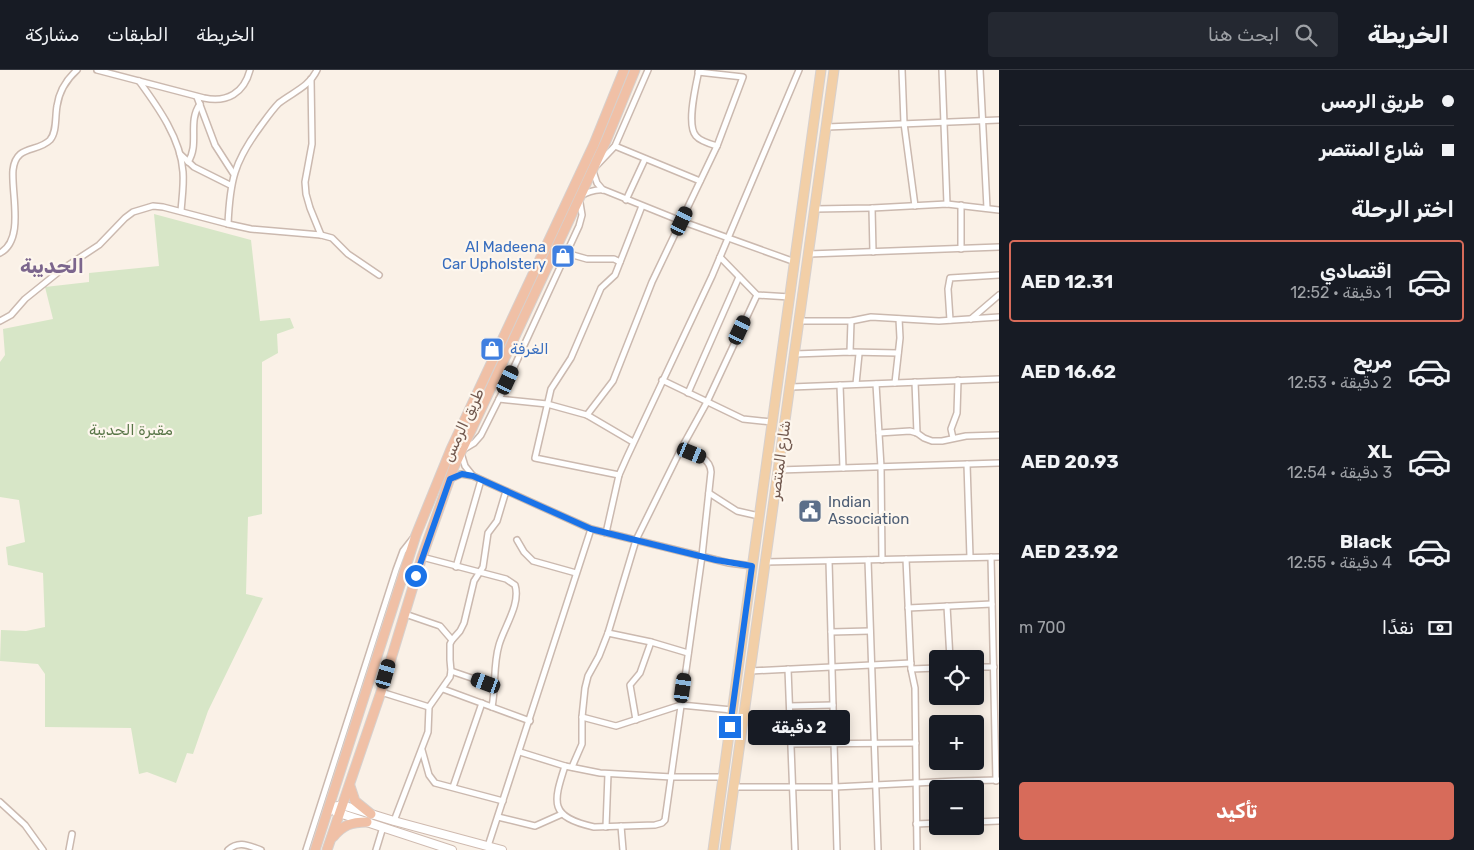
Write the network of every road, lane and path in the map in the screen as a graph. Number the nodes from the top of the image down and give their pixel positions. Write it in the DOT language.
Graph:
graph roads {
  1 [pos="78,70"];
  2 [pos="97,70"];
  3 [pos="250,70"];
  4 [pos="317,70"];
  5 [pos="624,70"];
  6 [pos="634,70"];
  7 [pos="648,70"];
  8 [pos="799,70"];
  9 [pos="821,70"];
  10 [pos="834,70"];
  11 [pos="902,70"];
  12 [pos="942,70"];
  13 [pos="980,70"];
  14 [pos="699,71"];
  15 [pos="312,79"];
  16 [pos="138,81"];
  17 [pos="197,97"];
  18 [pos="200,104"];
  19 [pos="999,120"];
  20 [pos="982,121"];
  21 [pos="944,122"];
  22 [pos="904,123"];
  23 [pos="827,127"];
  24 [pos="615,146"];
  25 [pos="717,146"];
  26 [pos="178,152"];
  27 [pos="645,159"];
  28 [pos="188,162"];
  29 [pos="592,170"];
  30 [pos="233,173"];
  31 [pos="700,181"];
  32 [pos="230,185"];
  33 [pos="604,190"];
  34 [pos="579,197"];
  35 [pos="626,200"];
  36 [pos="947,204"];
  37 [pos="961,205"];
  38 [pos="642,206"];
  39 [pos="915,206"];
  40 [pos="872,208"];
  41 [pos="987,208"];
  42 [pos="815,209"];
  43 [pos="999,210"];
  44 [pos="181,211"];
  45 [pos="682,221"];
  46 [pos="228,224"];
  47 [pos="321,235"];
  48 [pos="728,239"];
  49 [pos="999,247"];
  50 [pos="961,249"];
  51 [pos="873,252"];
  52 [pos="0,253"];
  53 [pos="566,253"];
  54 [pos="809,254"];
  55 [pos="720,257"];
  56 [pos="620,262"];
  57 [pos="796,262"];
  58 [pos="379,275"];
  59 [pos="999,275"];
  60 [pos="739,277"];
  61 [pos="757,295"];
  62 [pos="999,295"];
  63 [pos="790,297"];
  64 [pos="999,317"];
  65 [pos="0,320"];
  66 [pos="899,320"];
  67 [pos="950,320"];
  68 [pos="970,320"];
  69 [pos="799,321"];
  70 [pos="851,321"];
  71 [pos="850,352"];
  72 [pos="898,353"];
  73 [pos="795,354"];
  74 [pos="859,354"];
  75 [pos="999,379"];
  76 [pos="662,380"];
  77 [pos="958,380"];
  78 [pos="915,382"];
  79 [pos="894,383"];
  80 [pos="840,384"];
  81 [pos="856,384"];
  82 [pos="876,384"];
  83 [pos="791,387"];
  84 [pos="688,393"];
  85 [pos="500,399"];
  86 [pos="707,402"];
  87 [pos="547,404"];
  88 [pos="587,414"];
  89 [pos="772,422"];
  90 [pos="879,433"];
  91 [pos="917,433"];
  92 [pos="999,435"];
  93 [pos="953,438"];
  94 [pos="633,442"];
  95 [pos="680,449"];
  96 [pos="462,451"];
  97 [pos="999,463"];
  98 [pos="967,464"];
  99 [pos="881,467"];
  100 [pos="843,468"];
  101 [pos="779,470"];
  102 [pos="619,475"];
  103 [pos="473,476"];
  104 [pos="450,479"];
  105 [pos="481,480"];
  106 [pos="506,491"];
  107 [pos="709,492"];
  108 [pos="759,516"];
  109 [pos="591,529"];
  110 [pos="606,533"];
  111 [pos="416,535"];
  112 [pos="517,540"];
  113 [pos="636,540"];
  114 [pos="702,556"];
  115 [pos="422,557"];
  116 [pos="970,557"];
  117 [pos="991,557"];
  118 [pos="999,557"];
  119 [pos="906,559"];
  120 [pos="868,560"];
  121 [pos="882,560"];
  122 [pos="828,561"];
  123 [pos="765,562"];
  124 [pos="752,566"];
  125 [pos="456,567"];
  126 [pos="480,573"];
  127 [pos="576,574"];
  128 [pos="992,604"];
  129 [pos="947,606"];
  130 [pos="908,608"];
  131 [pos="405,614"];
  132 [pos="870,630"];
  133 [pos="831,632"];
  134 [pos="608,633"];
  135 [pos="452,640"];
  136 [pos="650,642"];
  137 [pos="949,650"];
  138 [pos="688,653"];
  139 [pos="996,659"];
  140 [pos="872,665"];
  141 [pos="911,666"];
  142 [pos="832,667"];
  143 [pos="929,667"];
  144 [pos="984,667"];
  145 [pos="994,667"];
  146 [pos="788,669"];
  147 [pos="750,670"];
  148 [pos="451,671"];
  149 [pos="495,686"];
  150 [pos="443,689"];
  151 [pos="381,692"];
  152 [pos="997,701"];
  153 [pos="482,703"];
  154 [pos="681,705"];
  155 [pos="833,705"];
  156 [pos="492,706"];
  157 [pos="790,706"];
  158 [pos="429,707"];
  159 [pos="732,710"];
  160 [pos="582,717"];
  161 [pos="636,720"];
  162 [pos="530,721"];
  163 [pos="874,743"];
  164 [pos="916,743"];
  165 [pos="791,744"];
  166 [pos="834,744"];
  167 [pos="422,749"];
  168 [pos="520,752"];
  169 [pos="565,766"];
  170 [pos="572,767"];
  171 [pos="608,774"];
  172 [pos="672,777"];
  173 [pos="723,777"];
  174 [pos="984,781"];
  175 [pos="998,781"];
  176 [pos="929,782"];
  177 [pos="350,783"];
  178 [pos="915,783"];
  179 [pos="876,786"];
  180 [pos="453,787"];
  181 [pos="734,787"];
  182 [pos="792,787"];
  183 [pos="835,787"];
  184 [pos="504,801"];
  185 [pos="0,802"];
  186 [pos="342,805"];
  187 [pos="8,810"];
  188 [pos="332,810"];
  189 [pos="0,811"];
  190 [pos="562,814"];
  191 [pos="498,817"];
  192 [pos="369,818"];
  193 [pos="999,820"];
  194 [pos="394,821"];
  195 [pos="984,821"];
  196 [pos="929,823"];
  197 [pos="916,824"];
  198 [pos="621,826"];
  199 [pos="606,827"];
  200 [pos="383,828"];
  201 [pos="72,834"];
  202 [pos="331,839"];
  203 [pos="488,846"];
  204 [pos="711,848"];
  205 [pos="726,848"];
  206 [pos="43,850"];
  207 [pos="69,850"];
  208 [pos="228,850"];
  209 [pos="262,850"];
  210 [pos="306,850"];
  211 [pos="315,850"];
  212 [pos="327,850"];
  213 [pos="376,850"];
  214 [pos="453,850"];
  215 [pos="502,850"];
  216 [pos="623,850"];
  217 [pos="795,850"];
  218 [pos="837,850"];
  219 [pos="878,850"];
  220 [pos="916,850"];
  1 -- 52 [label="street"];
  2 -- 16 [label="street"];
  3 -- 17 [label="street"];
  4 -- 15 [label="street"];
  5 -- 111 [label="highway, طريق الرمس"];
  6 -- 29 [label="highway, طريق الرمس"];
  7 -- 24 [label="street"];
  8 -- 48 [label="street"];
  9 -- 57 [label="main road, شارع المنتصر"];
  10 -- 23 [label="main road, شارع المنتصر"];
  11 -- 22 [label="street"];
  12 -- 21 [label="street"];
  13 -- 20 [label="street"];
  14 -- 25 [label="street"];
  14 -- 25 [label="street"];
  15 -- 30 [label="street"];
  15 -- 47 [label="street"];
  16 -- 17 [label="street"];
  16 -- 26 [label="street"];
  17 -- 18 [label="street"];
  18 -- 28 [label="street"];
  18 -- 30 [label="street"];
  19 -- 20 [label="street"];
  20 -- 21 [label="street"];
  20 -- 41 [label="street"];
  21 -- 22 [label="street"];
  21 -- 36 [label="street"];
  22 -- 23 [label="street"];
  22 -- 39 [label="street"];
  23 -- 42 [label="main road, شارع المنتصر"];
  24 -- 27 [label="street"];
  24 -- 29 [label="street"];
  25 -- 31 [label="street"];
  26 -- 28 [label="street"];
  26 -- 44 [label="street"];
  27 -- 31 [label="street"];
  27 -- 35 [label="street"];
  28 -- 32 [label="street"];
  29 -- 33 [label="street"];
  29 -- 34 [label="highway, طريق الرمس"];
  30 -- 32 [label="street"];
  31 -- 45 [label="street"];
  32 -- 46 [label="street"];
  33 -- 34 [label="street"];
  33 -- 35 [label="street"];
  34 -- 53 [label="street"];
  34 -- 96 [label="highway, طريق الرمس"];
  35 -- 38 [label="street"];
  36 -- 37 [label="street"];
  36 -- 39 [label="street"];
  37 -- 41 [label="street"];
  37 -- 50 [label="street"];
  38 -- 45 [label="street"];
  38 -- 56 [label="street"];
  39 -- 40 [label="street"];
  40 -- 42 [label="street"];
  40 -- 51 [label="street"];
  41 -- 43 [label="street"];
  42 -- 54 [label="main road, شارع المنتصر"];
  44 -- 46 [label="street"];
  44 -- 65 [label="street"];
  45 -- 48 [label="street"];
  45 -- 88 [label="street"];
  46 -- 47 [label="street"];
  47 -- 58 [label="street"];
  48 -- 55 [label="street"];
  48 -- 57 [label="street"];
  49 -- 50 [label="street"];
  50 -- 51 [label="street"];
  51 -- 54 [label="street"];
  53 -- 56 [label="street"];
  53 -- 85 [label="street"];
  54 -- 69 [label="main road, شارع المنتصر"];
  55 -- 60 [label="street"];
  55 -- 76 [label="street"];
  56 -- 87 [label="street"];
  57 -- 63 [label="main road, شارع المنتصر"];
  59 -- 67 [label="street"];
  60 -- 61 [label="street"];
  60 -- 84 [label="street"];
  61 -- 63 [label="street"];
  61 -- 86 [label="street"];
  62 -- 68 [label="street"];
  63 -- 89 [label="main road, شارع المنتصر"];
  64 -- 68 [label="street"];
  66 -- 67 [label="street"];
  66 -- 70 [label="street"];
  66 -- 72 [label="street"];
  67 -- 68 [label="street"];
  69 -- 70 [label="street"];
  69 -- 73 [label="main road, شارع المنتصر"];
  70 -- 71 [label="street"];
  71 -- 73 [label="street"];
  71 -- 74 [label="street"];
  72 -- 74 [label="street"];
  72 -- 79 [label="street"];
  73 -- 83 [label="main road, شارع المنتصر"];
  74 -- 81 [label="street"];
  75 -- 77 [label="street"];
  76 -- 84 [label="street"];
  76 -- 94 [label="street"];
  77 -- 78 [label="street"];
  77 -- 93 [label="street"];
  78 -- 79 [label="street"];
  78 -- 91 [label="street"];
  79 -- 82 [label="street"];
  80 -- 81 [label="street"];
  80 -- 83 [label="street"];
  80 -- 100 [label="street"];
  81 -- 82 [label="street"];
  82 -- 90 [label="street"];
  83 -- 101 [label="main road, شارع المنتصر"];
  84 -- 86 [label="street"];
  85 -- 87 [label="street"];
  85 -- 96 [label="street"];
  86 -- 89 [label="street"];
  86 -- 95 [label="street"];
  87 -- 88 [label="street"];
  87 -- 102 [label="street"];
  88 -- 94 [label="street"];
  89 -- 108 [label="main road, شارع المنتصر"];
  90 -- 91 [label="street"];
  90 -- 99 [label="street"];
  91 -- 93 [label="street"];
  92 -- 93 [label="street"];
  94 -- 102 [label="street"];
  95 -- 107 [label="street"];
  95 -- 113 [label="street"];
  96 -- 103 [label="street"];
  96 -- 104 [label="highway, طريق الرمس"];
  97 -- 98 [label="street"];
  98 -- 99 [label="street"];
  98 -- 116 [label="street"];
  99 -- 100 [label="street"];
  99 -- 121 [label="street"];
  100 -- 101 [label="street"];
  101 -- 123 [label="main road, شارع المنتصر"];
  102 -- 110 [label="street"];
  103 -- 104 [label="street"];
  103 -- 105 [label="street"];
  104 -- 115 [label="highway, طريق الرمس"];
  105 -- 106 [label="street"];
  105 -- 125 [label="street"];
  106 -- 109 [label="street"];
  106 -- 126 [label="street"];
  107 -- 108 [label="street"];
  107 -- 114 [label="street"];
  108 -- 124 [label="main road, شارع المنتصر"];
  109 -- 110 [label="street"];
  109 -- 127 [label="street"];
  110 -- 113 [label="street"];
  111 -- 188 [label="highway, طريق الرمس"];
  111 -- 210 [label="street"];
  112 -- 127 [label="street"];
  113 -- 114 [label="street"];
  113 -- 134 [label="street"];
  114 -- 124 [label="street"];
  114 -- 138 [label="street"];
  115 -- 125 [label="street"];
  115 -- 131 [label="highway, طريق الرمس"];
  116 -- 117 [label="street"];
  116 -- 119 [label="street"];
  117 -- 118 [label="street"];
  117 -- 128 [label="street"];
  119 -- 121 [label="street"];
  119 -- 130 [label="street"];
  120 -- 121 [label="street"];
  120 -- 122 [label="street"];
  120 -- 132 [label="street"];
  122 -- 123 [label="street"];
  122 -- 133 [label="street"];
  123 -- 147 [label="main road, شارع المنتصر"];
  124 -- 159 [label="main road, شارع المنتصر"];
  125 -- 126 [label="street"];
  126 -- 135 [label="street"];
  126 -- 149 [label="street"];
  127 -- 162 [label="street"];
  128 -- 129 [label="street"];
  128 -- 139 [label="street"];
  129 -- 130 [label="street"];
  129 -- 137 [label="street"];
  130 -- 141 [label="street"];
  131 -- 135 [label="street"];
  131 -- 151 [label="highway, طريق الرمس"];
  132 -- 133 [label="street"];
  132 -- 140 [label="street"];
  133 -- 142 [label="street"];
  134 -- 136 [label="street"];
  134 -- 160 [label="street"];
  135 -- 148 [label="street"];
  136 -- 138 [label="street"];
  136 -- 161 [label="street"];
  138 -- 154 [label="street"];
  139 -- 145 [label="street"];
  140 -- 141 [label="street"];
  140 -- 142 [label="street"];
  140 -- 163 [label="street"];
  141 -- 143 [label="street"];
  141 -- 164 [label="street"];
  142 -- 146 [label="street"];
  142 -- 155 [label="street"];
  144 -- 145 [label="street"];
  145 -- 152 [label="street"];
  146 -- 147 [label="street"];
  146 -- 157 [label="street"];
  147 -- 181 [label="main road, شارع المنتصر"];
  148 -- 149 [label="street"];
  148 -- 150 [label="street"];
  149 -- 156 [label="street"];
  150 -- 153 [label="street"];
  150 -- 158 [label="street"];
  151 -- 158 [label="street"];
  151 -- 177 [label="highway, طريق الرمس"];
  152 -- 175 [label="street"];
  153 -- 156 [label="street"];
  153 -- 180 [label="street"];
  154 -- 159 [label="street"];
  154 -- 161 [label="street"];
  154 -- 172 [label="street"];
  155 -- 157 [label="street"];
  155 -- 166 [label="street"];
  156 -- 162 [label="street"];
  157 -- 165 [label="street"];
  158 -- 167 [label="street"];
  159 -- 173 [label="main road, شارع المنتصر"];
  160 -- 161 [label="street"];
  160 -- 170 [label="street"];
  162 -- 168 [label="street"];
  163 -- 164 [label="street"];
  163 -- 166 [label="street"];
  163 -- 179 [label="street"];
  164 -- 178 [label="street"];
  165 -- 166 [label="street"];
  165 -- 182 [label="street"];
  166 -- 183 [label="street"];
  167 -- 180 [label="street"];
  167 -- 194 [label="street"];
  168 -- 169 [label="street"];
  168 -- 184 [label="street"];
  169 -- 170 [label="street"];
  169 -- 190 [label="street"];
  170 -- 171 [label="street"];
  171 -- 172 [label="street"];
  171 -- 199 [label="street"];
  172 -- 173 [label="street"];
  172 -- 198 [label="street"];
  173 -- 204 [label="main road, شارع المنتصر"];
  174 -- 175 [label="street"];
  176 -- 178 [label="street"];
  177 -- 186 [label="highway, طريق الرمس"];
  177 -- 192 [label="highway"];
  178 -- 179 [label="street"];
  178 -- 197 [label="street"];
  179 -- 183 [label="street"];
  179 -- 219 [label="street"];
  180 -- 184 [label="street"];
  181 -- 182 [label="street"];
  181 -- 205 [label="main road, شارع المنتصر"];
  182 -- 183 [label="street"];
  182 -- 217 [label="street"];
  183 -- 218 [label="street"];
  184 -- 191 [label="street"];
  185 -- 187 [label="street"];
  186 -- 188 [label="highway, طريق الرمس"];
  186 -- 192 [label="main road"];
  187 -- 189 [label="street"];
  187 -- 206 [label="street"];
  188 -- 192 [label="main road"];
  188 -- 202 [label="highway, طريق الرمس"];
  188 -- 211 [label="highway, طريق الرمس"];
  190 -- 191 [label="street"];
  190 -- 199 [label="street"];
  191 -- 203 [label="street"];
  192 -- 194 [label="main road"];
  192 -- 200 [label="main road"];
  192 -- 202 [label="highway"];
  193 -- 195 [label="street"];
  194 -- 203 [label="main road"];
  196 -- 197 [label="street"];
  197 -- 220 [label="street"];
  198 -- 199 [label="street"];
  198 -- 216 [label="street"];
  200 -- 213 [label="street"];
  200 -- 214 [label="main road"];
  201 -- 207 [label="street"];
  202 -- 212 [label="highway, طريق الرمس"];
  203 -- 214 [label="main road"];
  203 -- 215 [label="main road"];
  208 -- 209 [label="street"];
}
